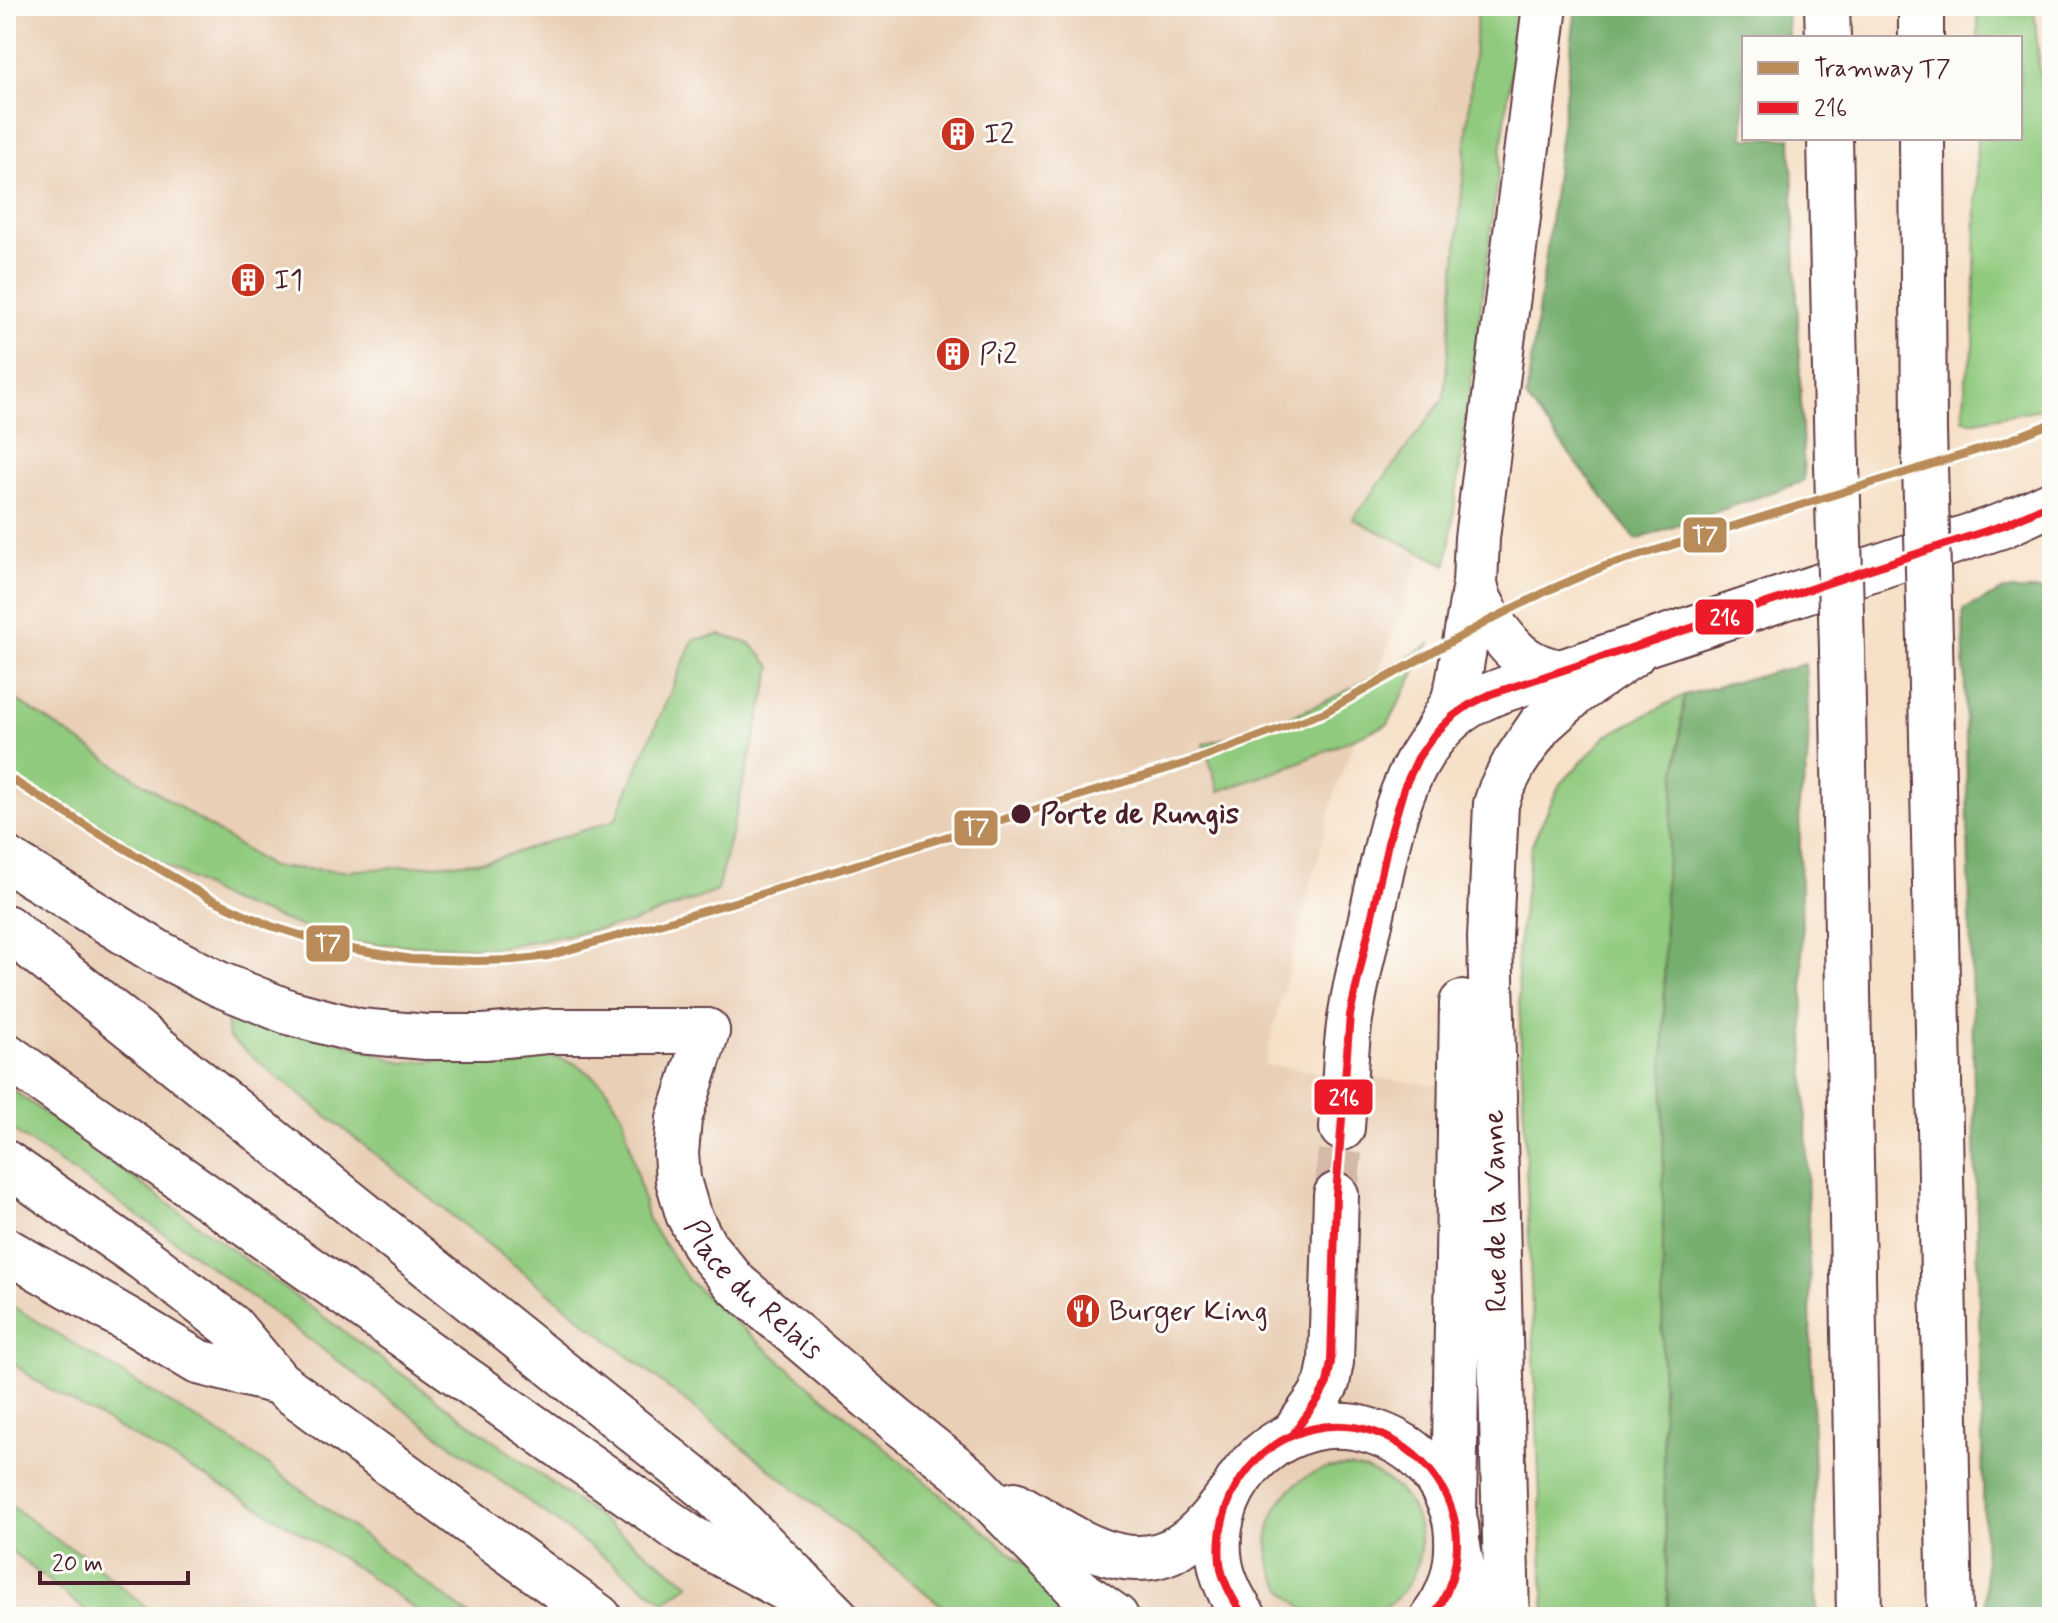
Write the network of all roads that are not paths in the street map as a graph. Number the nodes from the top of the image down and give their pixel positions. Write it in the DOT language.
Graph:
graph roads {
  1 [pos="1545,6"];
  2 [pos="1827,6"];
  3 [pos="1921,6"];
  4 [pos="1828,36"];
  5 [pos="1921,36"];
  6 [pos="1830,140"];
  7 [pos="1922,140"];
  8 [pos="2052,503"];
  9 [pos="2052,517"];
  10 [pos="2004,525"];
  11 [pos="1482,602"];
  12 [pos="1569,682"];
  13 [pos="1434,735"];
  14 [pos="1496,804"];
  15 [pos="6,859"];
  16 [pos="6,927"];
  17 [pos="6,1055"];
  18 [pos="1342,1128"];
  19 [pos="6,1163"];
  20 [pos="1336,1195"];
  21 [pos="6,1250"];
  22 [pos="278,1382"];
  23 [pos="1294,1433"];
  24 [pos="971,1480"];
  25 [pos="1230,1494"];
  26 [pos="1456,1529"];
  27 [pos="834,1616"];
  28 [pos="599,1617"];
  29 [pos="1116,1617"];
  30 [pos="1244,1617"];
  31 [pos="1433,1617"];
  32 [pos="1472,1617"];
  33 [pos="1507,1617"];
  34 [pos="1859,1617"];
  35 [pos="1950,1617"];
  1 -- 11 [label="main road"];
  2 -- 4 [label="main road"];
  3 -- 5 [label="main road"];
  6 -- 34 [label="main road, bridge"];
  7 -- 35 [label="main road, bridge"];
  8 -- 10 [label="main road"];
  9 -- 10 [label="main road"];
  10 -- 12 [label="main road"];
  11 -- 12 [label="main road"];
  11 -- 13 [label="main road"];
  12 -- 13 [label="main road"];
  12 -- 14 [label="main road, Rue de la Vanne"];
  13 -- 18 [label="main road"];
  14 -- 26 [label="main road, Rue de la Vanne"];
  14 -- 33 [label="main road, Rue de la Vanne"];
  15 -- 24 [label="main road, Place du Relais"];
  16 -- 27 [label="main road"];
  17 -- 27 [label="main road"];
  19 -- 22 [label="main road"];
  20 -- 23 [label="main road"];
  21 -- 22 [label="main road"];
  22 -- 28 [label="main road"];
  23 -- 25 [label="main road, Place du Relais"];
  23 -- 26 [label="main road"];
  24 -- 25 [label="main road, Place du Relais"];
  24 -- 29 [label="main road, Place du Relais"];
  25 -- 30 [label="main road"];
  26 -- 31 [label="main road"];
  26 -- 32 [label="main road"];
}
